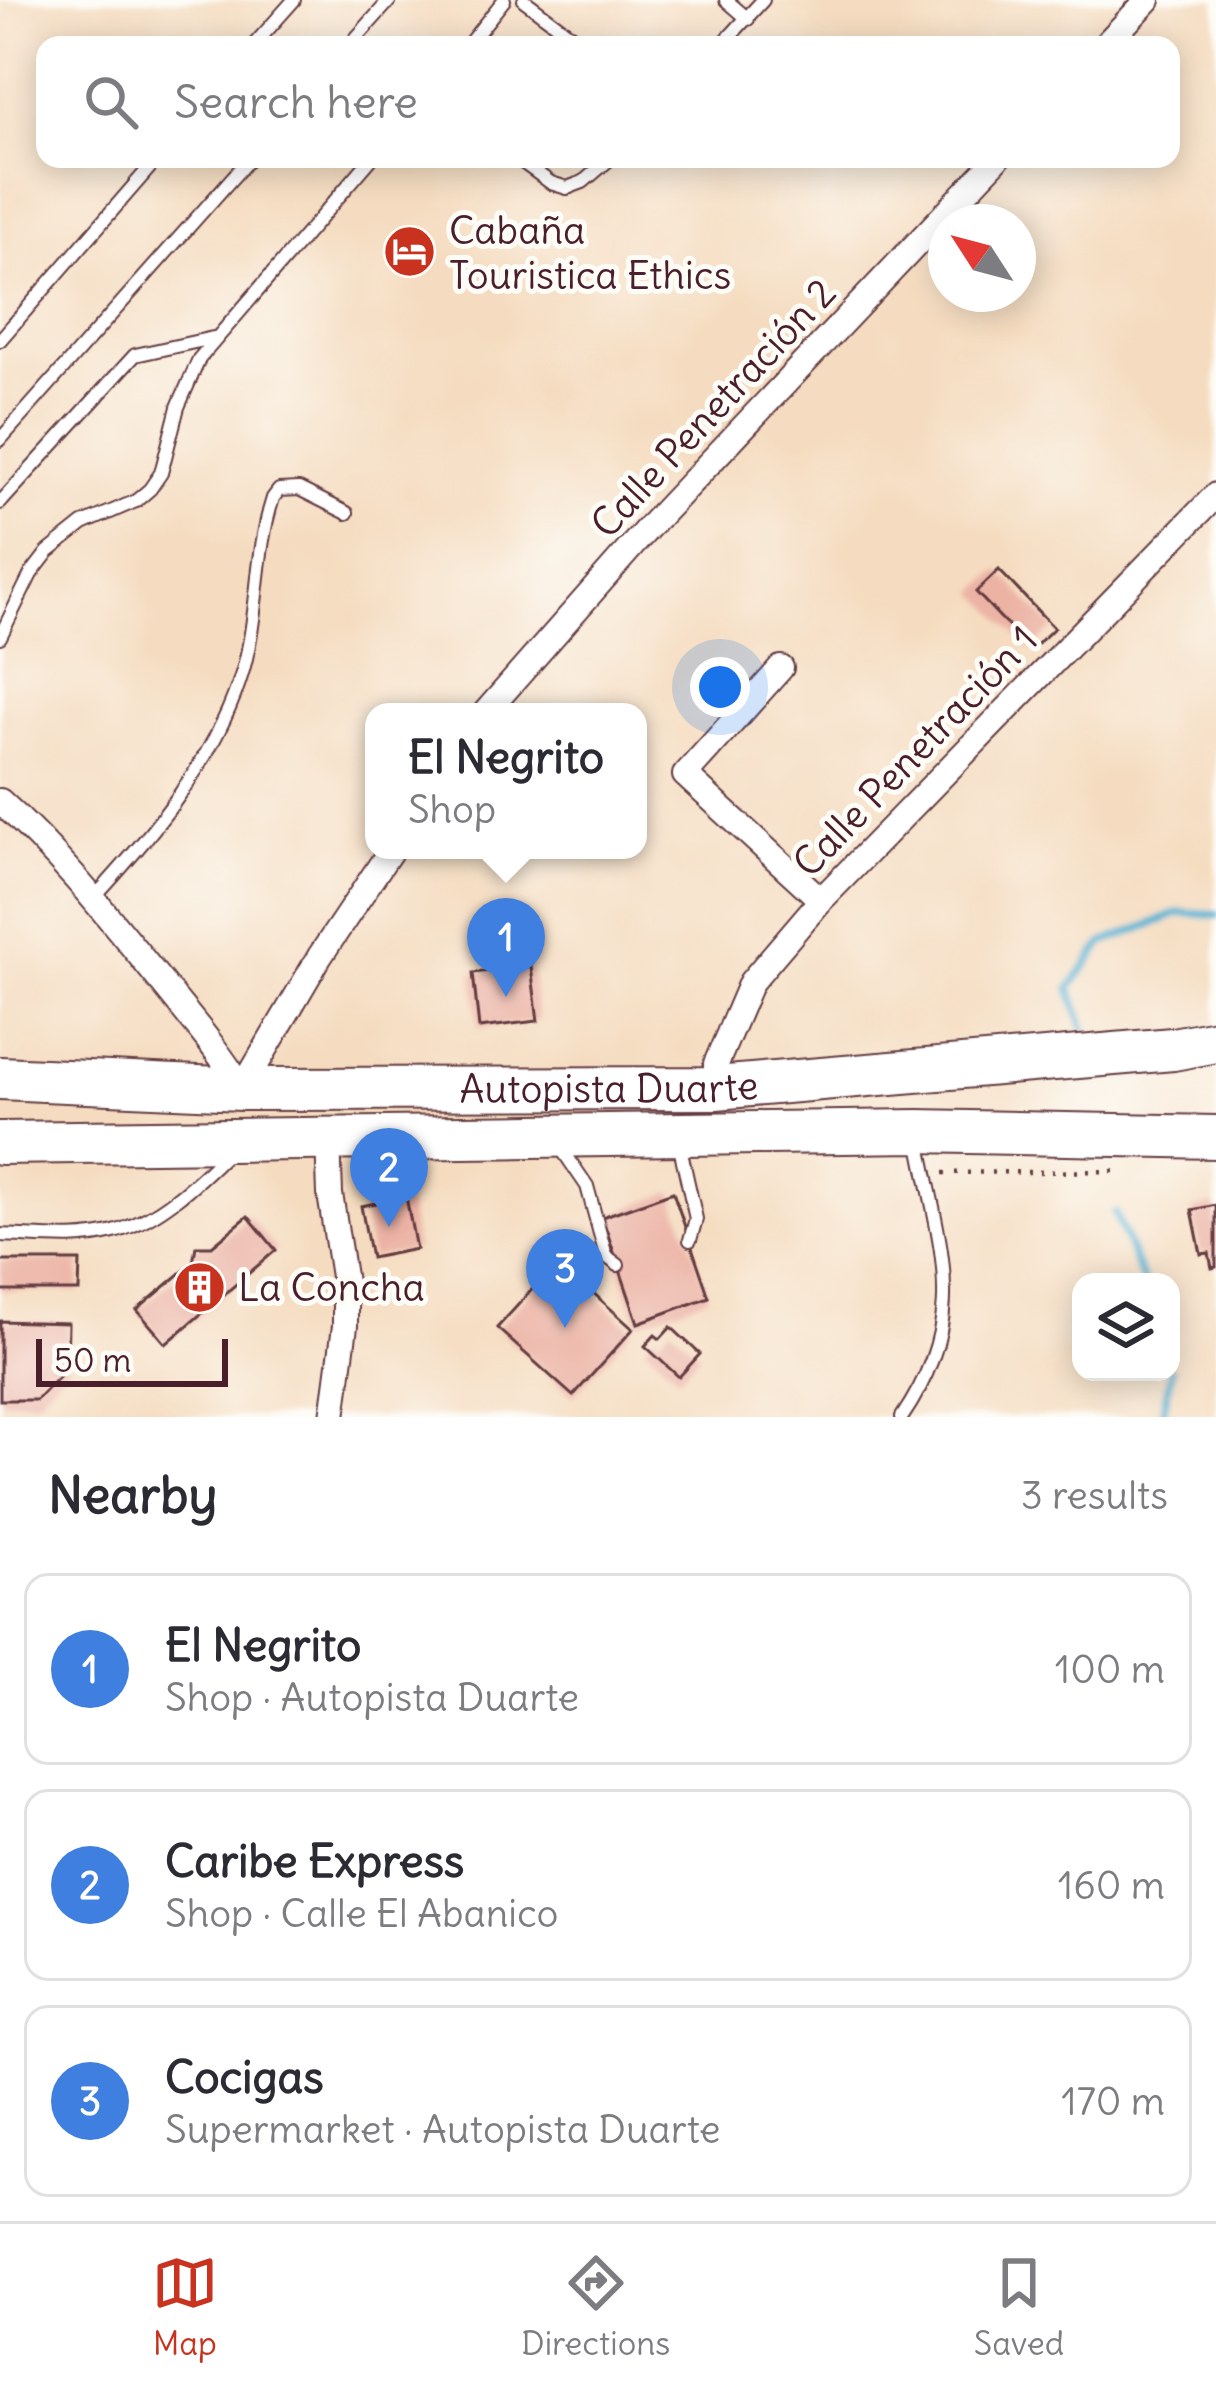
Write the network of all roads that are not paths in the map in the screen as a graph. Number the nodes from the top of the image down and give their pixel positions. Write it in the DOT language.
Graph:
graph roads {
  1 [pos="294,0"];
  2 [pos="390,0"];
  3 [pos="504,0"];
  4 [pos="524,0"];
  5 [pos="726,0"];
  6 [pos="764,0"];
  7 [pos="1148,0"];
  8 [pos="748,19"];
  9 [pos="262,36"];
  10 [pos="358,36"];
  11 [pos="475,36"];
  12 [pos="572,36"];
  13 [pos="731,36"];
  14 [pos="1114,36"];
  15 [pos="149,168"];
  16 [pos="241,168"];
  17 [pos="363,168"];
  18 [pos="530,168"];
  19 [pos="599,168"];
  20 [pos="989,168"];
  21 [pos="214,338"];
  22 [pos="0,340"];
  23 [pos="0,440"];
  24 [pos="1216,495"];
  25 [pos="0,503"];
  26 [pos="347,513"];
  27 [pos="0,637"];
  28 [pos="781,668"];
  29 [pos="494,703"];
  30 [pos="0,801"];
  31 [pos="385,859"];
  32 [pos="93,899"];
  33 [pos="821,900"];
  34 [pos="1216,1041"];
  35 [pos="0,1078"];
  36 [pos="716,1088"];
  37 [pos="242,1089"];
  38 [pos="918,1131"];
  39 [pos="676,1133"];
  40 [pos="551,1134"];
  41 [pos="328,1137"];
  42 [pos="1216,1137"];
  43 [pos="241,1140"];
  44 [pos="0,1143"];
  45 [pos="0,1235"];
  46 [pos="690,1240"];
  47 [pos="618,1265"];
  48 [pos="333,1417"];
  49 [pos="902,1417"];
  1 -- 9 [label="lane"];
  2 -- 10 [label="lane"];
  3 -- 11 [label="lane"];
  4 -- 12 [label="lane"];
  5 -- 8 [label="lane"];
  6 -- 8 [label="lane"];
  7 -- 14 [label="street"];
  8 -- 13 [label="lane"];
  15 -- 22 [label="lane"];
  16 -- 23 [label="lane"];
  17 -- 21 [label="lane"];
  18 -- 19 [label="lane"];
  20 -- 29 [label="street, Calle Penetración 2"];
  21 -- 25 [label="lane"];
  21 -- 27 [label="lane"];
  24 -- 33 [label="street, Calle Penetración 1"];
  26 -- 32 [label="lane"];
  28 -- 33 [label="street"];
  30 -- 32 [label="street"];
  31 -- 37 [label="street"];
  32 -- 37 [label="street"];
  33 -- 36 [label="street, Calle Penetración 1"];
  34 -- 36 [label="highway, Autopista Duarte"];
  35 -- 37 [label="highway, Autopista Duarte"];
  36 -- 37 [label="highway, Autopista Duarte"];
  38 -- 39 [label="highway, Autopista Duarte"];
  38 -- 42 [label="highway, Autopista Duarte"];
  38 -- 49 [label="lane"];
  39 -- 40 [label="highway, Autopista Duarte"];
  39 -- 46 [label="lane"];
  40 -- 41 [label="highway, Autopista Duarte"];
  40 -- 47 [label="lane"];
  41 -- 43 [label="highway, Autopista Duarte"];
  41 -- 48 [label="street"];
  43 -- 44 [label="highway, Autopista Duarte"];
  43 -- 45 [label="lane"];
}
